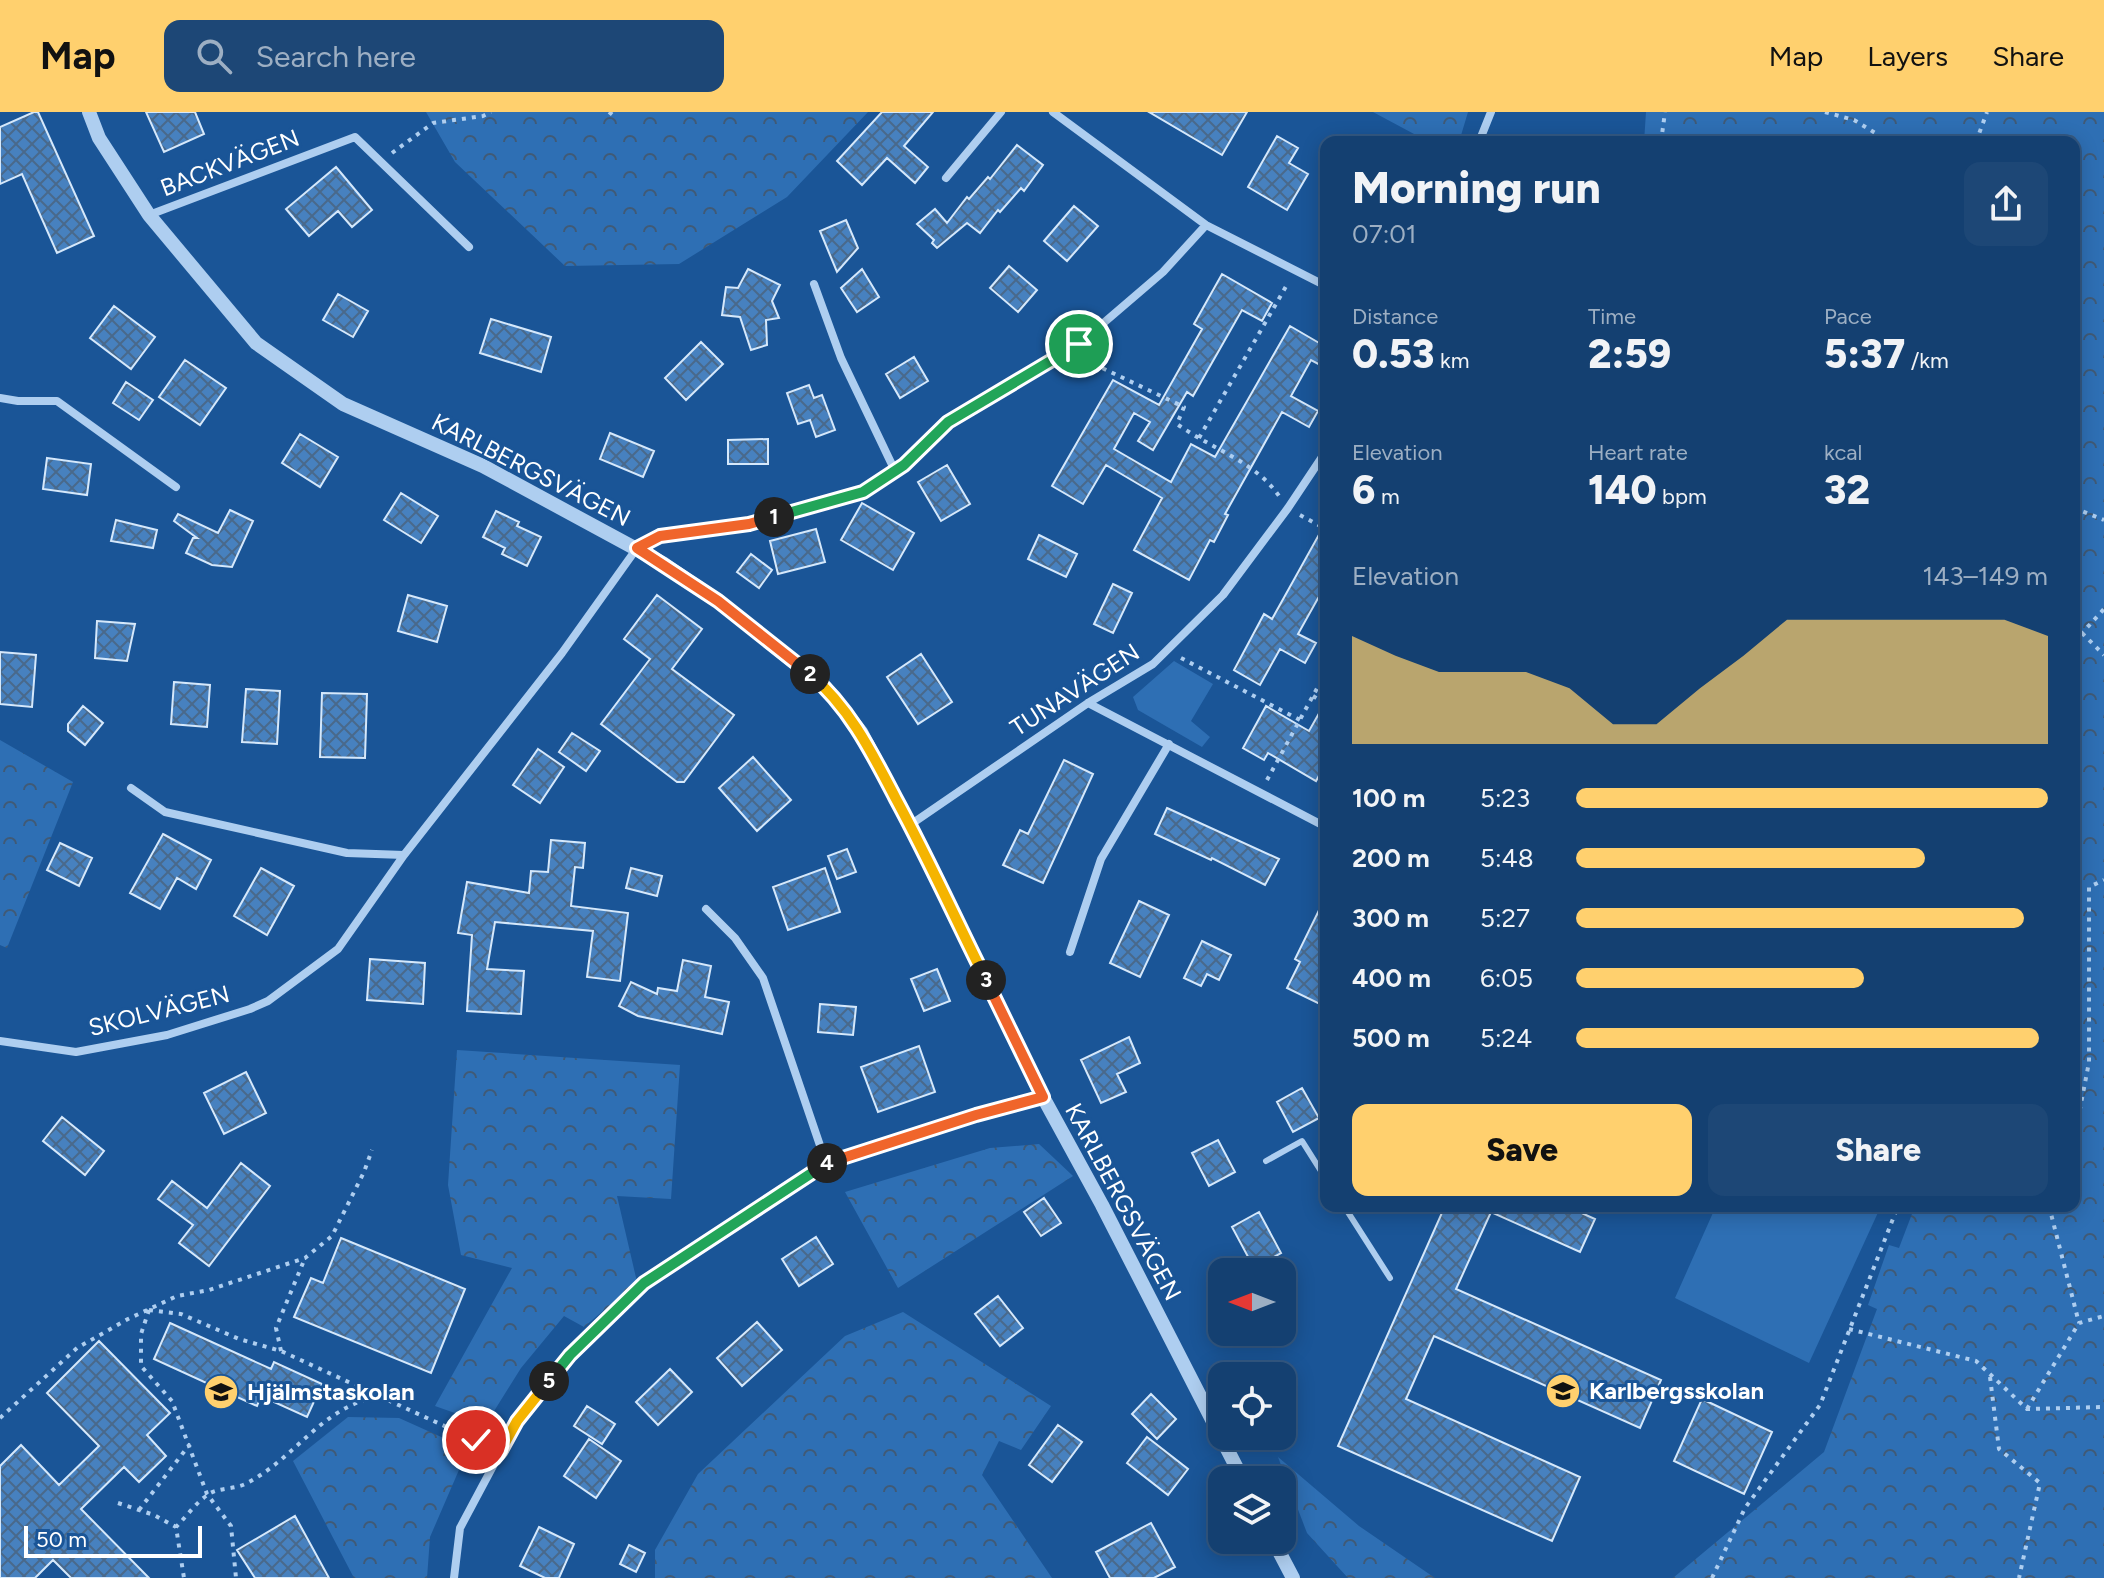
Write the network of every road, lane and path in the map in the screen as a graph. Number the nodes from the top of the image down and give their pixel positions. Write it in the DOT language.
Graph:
graph roads {
  1 [pos="89,112"];
  2 [pos="491,112"];
  3 [pos="1001,112"];
  4 [pos="1053,112"];
  5 [pos="1491,112"];
  6 [pos="1665,112"];
  7 [pos="1825,112"];
  8 [pos="1987,112"];
  9 [pos="1481,136"];
  10 [pos="1662,136"];
  11 [pos="1880,136"];
  12 [pos="1978,136"];
  13 [pos="380,161"];
  14 [pos="946,178"];
  15 [pos="149,215"];
  16 [pos="1206,225"];
  17 [pos="469,247"];
  18 [pos="1295,271"];
  19 [pos="1320,283"];
  20 [pos="814,284"];
  21 [pos="1079,344"];
  22 [pos="0,398"];
  23 [pos="1199,438"];
  24 [pos="1320,460"];
  25 [pos="895,471"];
  26 [pos="176,487"];
  27 [pos="1288,508"];
  28 [pos="2080,510"];
  29 [pos="2104,520"];
  30 [pos="1320,526"];
  31 [pos="637,548"];
  32 [pos="2104,609"];
  33 [pos="2082,633"];
  34 [pos="2080,635"];
  35 [pos="1167,650"];
  36 [pos="2104,655"];
  37 [pos="1320,683"];
  38 [pos="1313,696"];
  39 [pos="1320,700"];
  40 [pos="1088,703"];
  41 [pos="1300,720"];
  42 [pos="1169,744"];
  43 [pos="131,788"];
  44 [pos="1260,792"];
  45 [pos="1320,824"];
  46 [pos="910,825"];
  47 [pos="404,855"];
  48 [pos="2104,880"];
  49 [pos="706,909"];
  50 [pos="1070,952"];
  51 [pos="0,1041"];
  52 [pos="1043,1097"];
  53 [pos="2080,1109"];
  54 [pos="372,1150"];
  55 [pos="1266,1161"];
  56 [pos="826,1163"];
  57 [pos="1320,1170"];
  58 [pos="1348,1212"];
  59 [pos="1896,1212"];
  60 [pos="2051,1212"];
  61 [pos="305,1258"];
  62 [pos="1390,1278"];
  63 [pos="149,1310"];
  64 [pos="2104,1316"];
  65 [pos="2079,1323"];
  66 [pos="1849,1329"];
  67 [pos="281,1351"];
  68 [pos="1990,1374"];
  69 [pos="379,1396"];
  70 [pos="2104,1407"];
  71 [pos="2027,1409"];
  72 [pos="0,1418"];
  73 [pos="190,1444"];
  74 [pos="500,1452"];
  75 [pos="1236,1466"];
  76 [pos="207,1494"];
  77 [pos="118,1503"];
  78 [pos="139,1510"];
  79 [pos="176,1527"];
  80 [pos="1280,1554"];
  81 [pos="183,1577"];
  82 [pos="236,1578"];
  83 [pos="454,1578"];
  84 [pos="1293,1578"];
  85 [pos="1712,1578"];
  86 [pos="2019,1578"];
  1 -- 15 [label="street, KARLBERGSVÄGEN"];
  2 -- 13 [label="path"];
  3 -- 14 [label="street"];
  4 -- 16 [label="street"];
  5 -- 9 [label="street"];
  6 -- 10 [label="path"];
  7 -- 11 [label="path"];
  8 -- 12 [label="path"];
  13 -- 15 [label="street, BACKVÄGEN"];
  13 -- 17 [label="street, BACKVÄGEN"];
  15 -- 31 [label="street, KARLBERGSVÄGEN"];
  16 -- 18 [label="street"];
  16 -- 21 [label="street"];
  18 -- 19 [label="street"];
  18 -- 23 [label="path"];
  20 -- 25 [label="street"];
  21 -- 23 [label="path"];
  21 -- 25 [label="street"];
  22 -- 26 [label="street"];
  23 -- 27 [label="path"];
  24 -- 27 [label="street, TUNAVÄGEN"];
  25 -- 31 [label="street"];
  27 -- 30 [label="path"];
  27 -- 35 [label="street, TUNAVÄGEN"];
  28 -- 29 [label="path"];
  31 -- 46 [label="street, KARLBERGSVÄGEN"];
  31 -- 47 [label="street, SKOLVÄGEN"];
  32 -- 33 [label="path"];
  33 -- 34 [label="path"];
  33 -- 36 [label="path"];
  35 -- 40 [label="street, TUNAVÄGEN"];
  35 -- 41 [label="path"];
  37 -- 38 [label="path"];
  38 -- 39 [label="path"];
  38 -- 41 [label="path"];
  40 -- 42 [label="street"];
  40 -- 46 [label="street, TUNAVÄGEN"];
  41 -- 44 [label="path"];
  42 -- 44 [label="street"];
  42 -- 50 [label="street"];
  43 -- 47 [label="street"];
  44 -- 45 [label="street"];
  46 -- 52 [label="street, KARLBERGSVÄGEN"];
  47 -- 51 [label="street, SKOLVÄGEN"];
  48 -- 53 [label="path"];
  49 -- 56 [label="street"];
  52 -- 56 [label="street"];
  52 -- 75 [label="street, KARLBERGSVÄGEN"];
  54 -- 61 [label="path"];
  55 -- 57 [label="lane"];
  56 -- 74 [label="street"];
  58 -- 62 [label="lane"];
  59 -- 66 [label="path"];
  60 -- 65 [label="path"];
  61 -- 63 [label="path"];
  61 -- 67 [label="path"];
  63 -- 67 [label="path"];
  63 -- 72 [label="path"];
  63 -- 73 [label="path"];
  64 -- 65 [label="path"];
  65 -- 71 [label="path"];
  66 -- 68 [label="path"];
  66 -- 85 [label="path"];
  67 -- 69 [label="path"];
  68 -- 71 [label="path"];
  68 -- 86 [label="path"];
  69 -- 74 [label="path"];
  69 -- 76 [label="path"];
  70 -- 71 [label="path"];
  73 -- 76 [label="path"];
  73 -- 78 [label="path"];
  74 -- 83 [label="street"];
  76 -- 79 [label="path"];
  76 -- 82 [label="path"];
  77 -- 78 [label="path"];
  78 -- 79 [label="path"];
  79 -- 81 [label="path"];
  80 -- 84 [label="street"];
}
